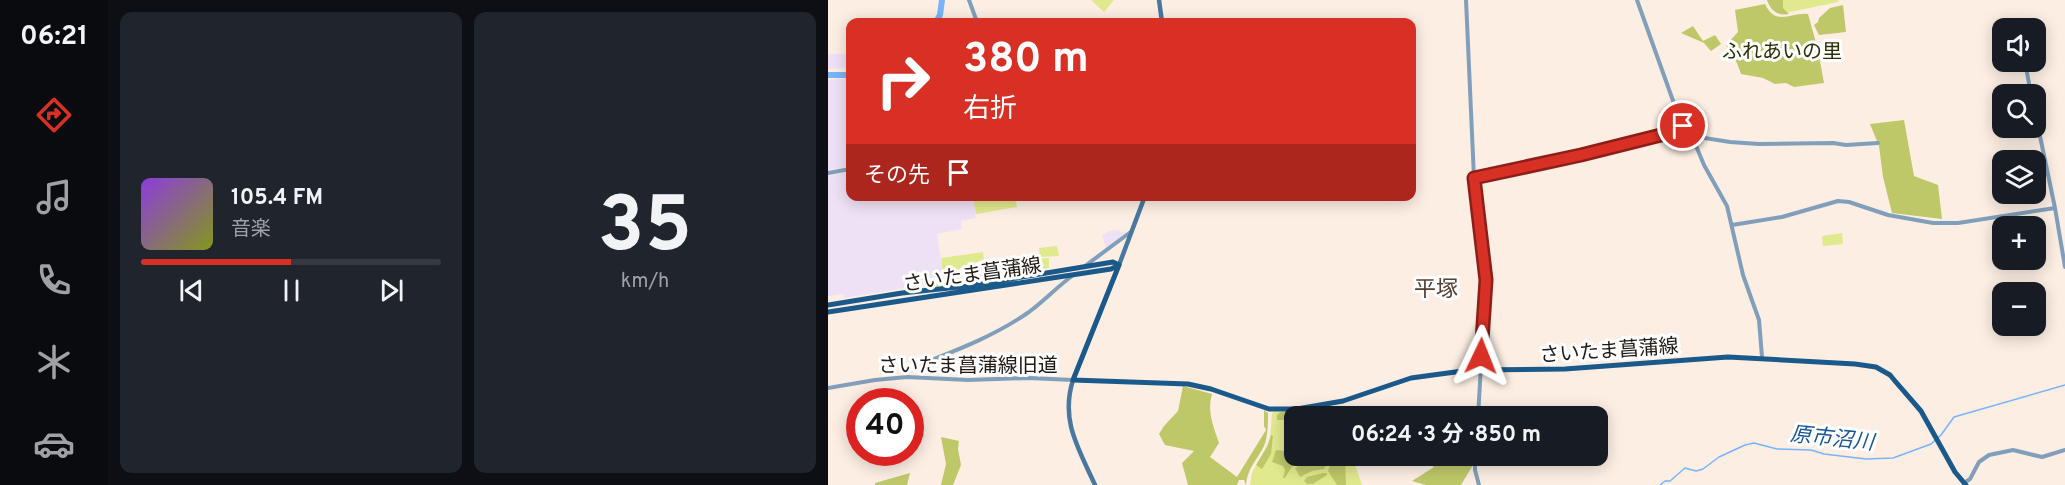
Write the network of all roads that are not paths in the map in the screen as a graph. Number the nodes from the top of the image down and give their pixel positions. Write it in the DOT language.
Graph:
graph roads {
  1 [pos="969,0"];
  2 [pos="1159,0"];
  3 [pos="1466,0"];
  4 [pos="1637,0"];
  5 [pos="975,18"];
  6 [pos="1161,18"];
  7 [pos="1685,129"];
  8 [pos="1692,136"];
  9 [pos="2040,138"];
  10 [pos="1878,143"];
  11 [pos="846,170"];
  12 [pos="828,173"];
  13 [pos="1474,178"];
  14 [pos="1143,201"];
  15 [pos="2055,208"];
  16 [pos="1732,225"];
  17 [pos="1133,231"];
  18 [pos="1119,265"];
  19 [pos="1085,266"];
  20 [pos="2065,267"];
  21 [pos="1076,273"];
  22 [pos="1053,274"];
  23 [pos="828,304"];
  24 [pos="828,312"];
  25 [pos="1762,357"];
  26 [pos="924,363"];
  27 [pos="1481,370"];
  28 [pos="1073,380"];
  29 [pos="828,388"];
  30 [pos="1479,406"];
  31 [pos="2065,450"];
  32 [pos="1474,466"];
  33 [pos="1965,484"];
  34 [pos="1095,485"];
  35 [pos="1479,485"];
  1 -- 5 [label="street"];
  2 -- 6 [label="main road"];
  3 -- 13 [label="street"];
  4 -- 7 [label="street"];
  7 -- 8 [label="street"];
  7 -- 13 [label="street"];
  8 -- 10 [label="street"];
  8 -- 16 [label="street"];
  9 -- 15 [label="street"];
  11 -- 12 [label="street"];
  13 -- 27 [label="street"];
  14 -- 17 [label="main road"];
  15 -- 16 [label="street"];
  15 -- 20 [label="street"];
  16 -- 25 [label="street"];
  17 -- 18 [label="main road"];
  17 -- 19 [label="street"];
  18 -- 19 [label="main road, さいたま菖蒲線"];
  18 -- 21 [label="main road, さいたま菖蒲線"];
  18 -- 28 [label="main road"];
  19 -- 22 [label="main road, さいたま菖蒲線"];
  21 -- 22 [label="main road, さいたま菖蒲線"];
  21 -- 26 [label="street"];
  22 -- 23 [label="main road, さいたま菖蒲線"];
  22 -- 24 [label="main road, さいたま菖蒲線"];
  25 -- 27 [label="main road, さいたま菖蒲線"];
  25 -- 33 [label="main road, さいたま菖蒲線"];
  27 -- 28 [label="main road, さいたま菖蒲線"];
  27 -- 30 [label="street"];
  28 -- 29 [label="street, さいたま菖蒲線旧道"];
  28 -- 34 [label="main road"];
  31 -- 33 [label="street"];
  32 -- 35 [label="street"];
}
